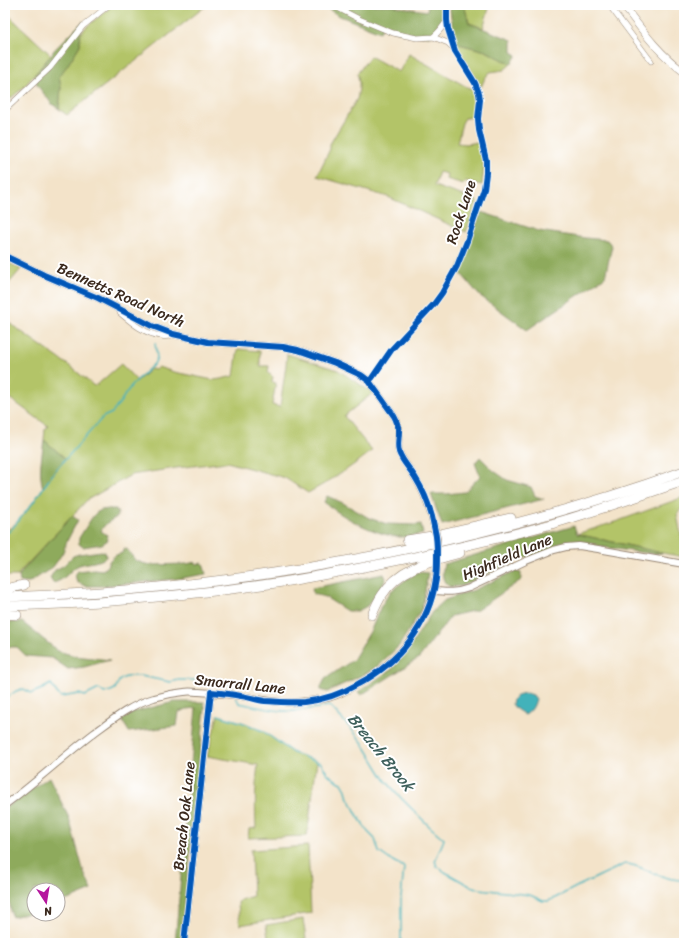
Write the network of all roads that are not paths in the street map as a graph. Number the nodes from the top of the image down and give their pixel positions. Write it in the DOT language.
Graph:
graph roads {
  1 [pos="109,5"];
  2 [pos="332,5"];
  3 [pos="447,5"];
  4 [pos="608,5"];
  5 [pos="623,5"];
  6 [pos="447,20"];
  7 [pos="432,37"];
  8 [pos="455,51"];
  9 [pos="651,61"];
  10 [pos="684,72"];
  11 [pos="5,110"];
  12 [pos="5,256"];
  13 [pos="369,381"];
  14 [pos="684,471"];
  15 [pos="671,476"];
  16 [pos="684,481"];
  17 [pos="549,524"];
  18 [pos="407,540"];
  19 [pos="684,564"];
  20 [pos="24,585"];
  21 [pos="5,589"];
  22 [pos="433,590"];
  23 [pos="5,597"];
  24 [pos="5,606"];
  25 [pos="5,614"];
  26 [pos="17,615"];
  27 [pos="372,615"];
  28 [pos="211,692"];
  29 [pos="5,805"];
  30 [pos="184,943"];
  1 -- 11 [label="street"];
  2 -- 7 [label="street"];
  3 -- 6 [label="street, Rock Lane"];
  4 -- 9 [label="street"];
  5 -- 10 [label="main road"];
  6 -- 7 [label="street"];
  6 -- 8 [label="street, Rock Lane"];
  7 -- 8 [label="street"];
  8 -- 13 [label="street, Rock Lane"];
  12 -- 13 [label="street, Bennetts Road North"];
  13 -- 22 [label="street, Bennetts Road North, bridge"];
  14 -- 15 [label="highway"];
  15 -- 18 [label="highway"];
  15 -- 23 [label="highway"];
  16 -- 17 [label="highway"];
  17 -- 24 [label="highway"];
  17 -- 27 [label="highway"];
  19 -- 22 [label="street, Highfield Lane"];
  20 -- 21 [label="highway"];
  22 -- 28 [label="street, Smorrall Lane"];
  25 -- 26 [label="highway"];
  28 -- 29 [label="street, Smorrall Lane"];
  28 -- 30 [label="street, Breach Oak Lane"];
}
